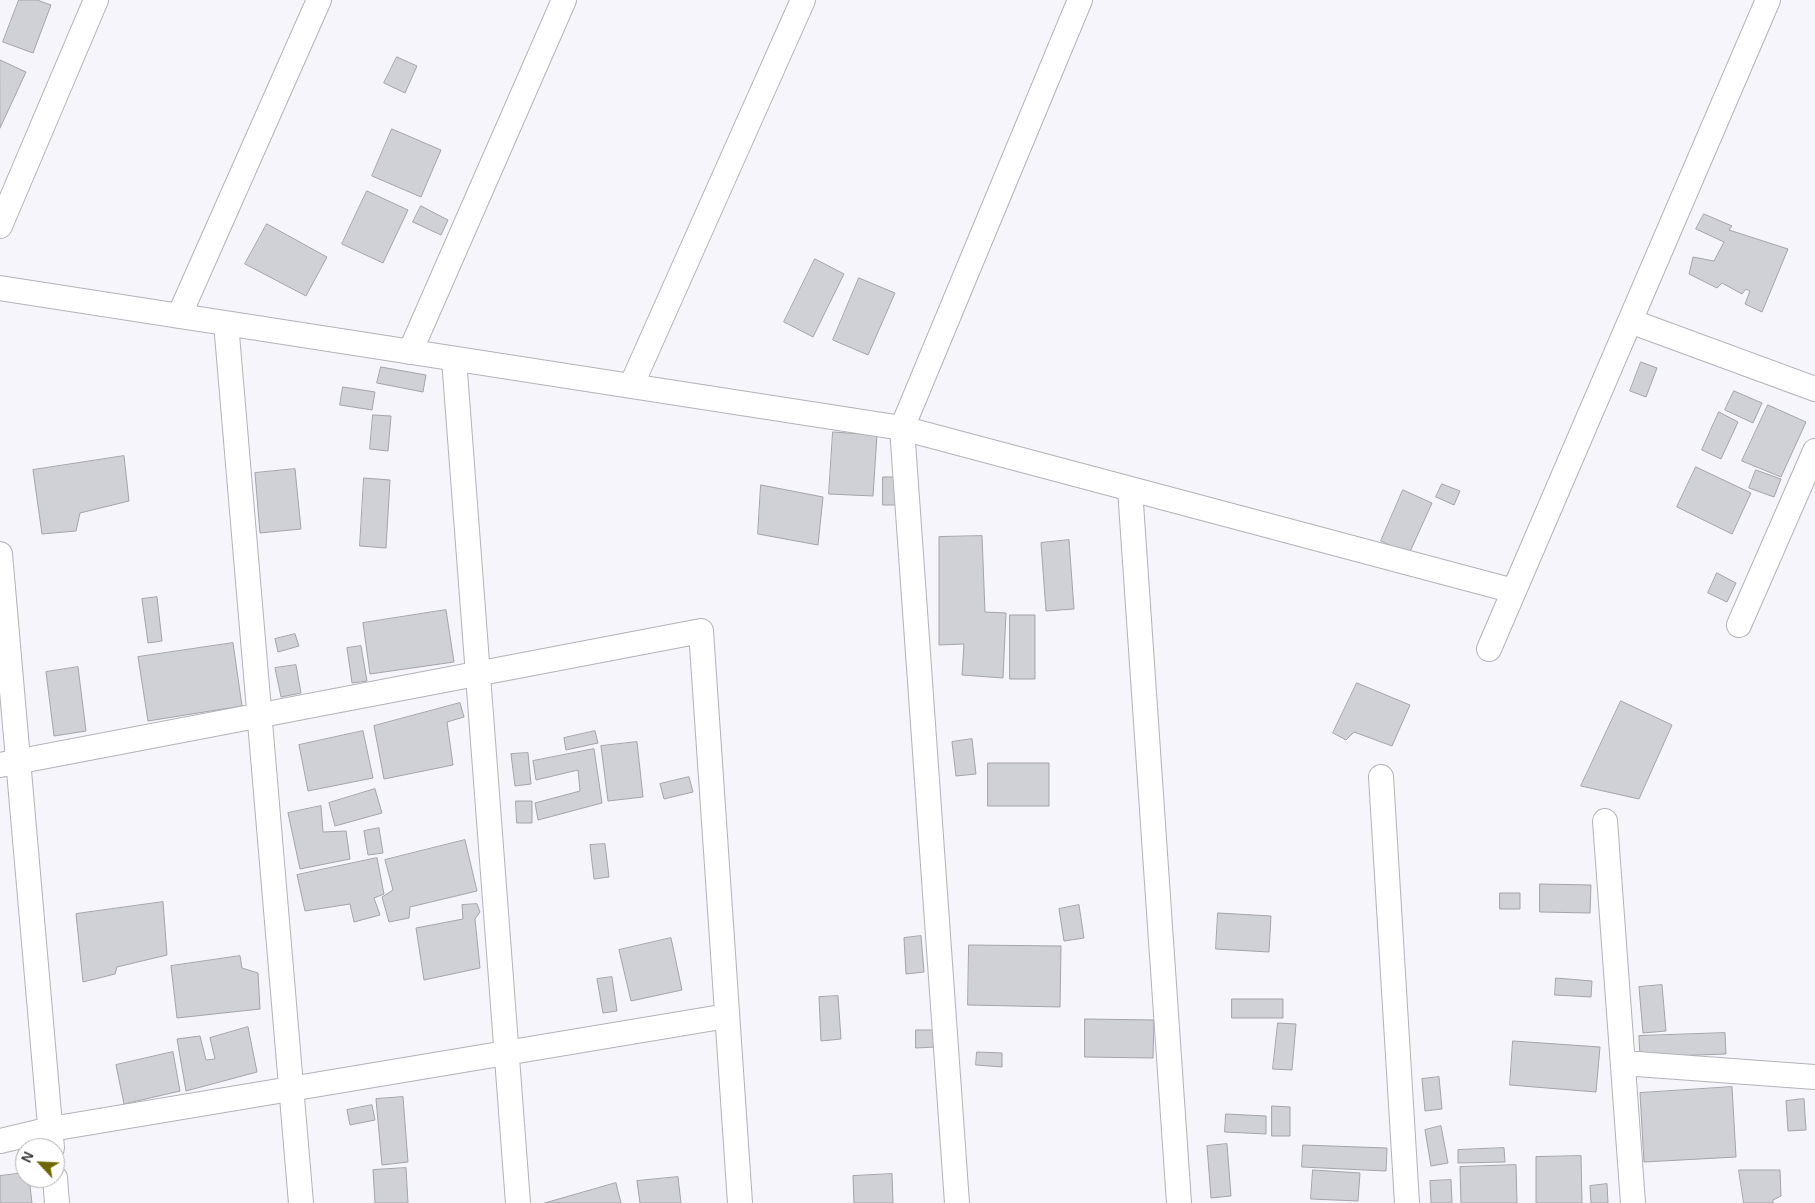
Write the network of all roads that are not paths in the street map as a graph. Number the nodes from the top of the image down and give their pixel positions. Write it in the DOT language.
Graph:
graph roads {
  1 [pos="96,0"];
  2 [pos="319,0"];
  3 [pos="564,0"];
  4 [pos="803,0"];
  5 [pos="1080,0"];
  6 [pos="1768,0"];
  7 [pos="0,226"];
  8 [pos="0,288"];
  9 [pos="180,316"];
  10 [pos="1630,321"];
  11 [pos="226,323"];
  12 [pos="410,352"];
  13 [pos="454,358"];
  14 [pos="632,386"];
  15 [pos="1815,389"];
  16 [pos="902,428"];
  17 [pos="1815,450"];
  18 [pos="1130,489"];
  19 [pos="0,554"];
  20 [pos="1514,591"];
  21 [pos="1739,625"];
  22 [pos="1489,649"];
  23 [pos="478,674"];
  24 [pos="259,716"];
  25 [pos="9,764"];
  26 [pos="1381,778"];
  27 [pos="1605,821"];
  28 [pos="727,1016"];
  29 [pos="507,1053"];
  30 [pos="1623,1063"];
  31 [pos="1815,1077"];
  32 [pos="291,1089"];
  33 [pos="52,1138"];
  34 [pos="57,1138"];
  35 [pos="15,1140"];
  36 [pos="0,1141"];
  37 [pos="56,1188"];
  38 [pos="57,1203"];
  39 [pos="300,1203"];
  40 [pos="518,1203"];
  41 [pos="740,1203"];
  42 [pos="957,1203"];
  43 [pos="1179,1203"];
  44 [pos="1407,1203"];
  45 [pos="1633,1203"];
  1 -- 7 [label="street"];
  2 -- 9 [label="street"];
  3 -- 12 [label="street"];
  4 -- 14 [label="street"];
  5 -- 16 [label="street"];
  6 -- 10 [label="street"];
  8 -- 9 [label="street"];
  9 -- 11 [label="street"];
  10 -- 15 [label="street"];
  10 -- 20 [label="street"];
  11 -- 12 [label="street"];
  11 -- 24 [label="street"];
  12 -- 13 [label="street"];
  13 -- 14 [label="street"];
  13 -- 23 [label="street"];
  14 -- 16 [label="street"];
  16 -- 18 [label="street"];
  16 -- 42 [label="street"];
  17 -- 21 [label="street"];
  18 -- 20 [label="street"];
  18 -- 43 [label="street"];
  19 -- 25 [label="street"];
  20 -- 22 [label="street"];
  23 -- 24 [label="street"];
  23 -- 28 [label="street"];
  23 -- 29 [label="street"];
  24 -- 25 [label="street"];
  24 -- 32 [label="street"];
  25 -- 33 [label="street"];
  26 -- 44 [label="street"];
  27 -- 30 [label="street"];
  28 -- 29 [label="street"];
  28 -- 41 [label="street"];
  29 -- 32 [label="street"];
  29 -- 40 [label="street"];
  30 -- 31 [label="street"];
  30 -- 45 [label="street"];
  32 -- 34 [label="street"];
  32 -- 39 [label="street"];
  35 -- 36 [label="street"];
  37 -- 38 [label="street"];
}
